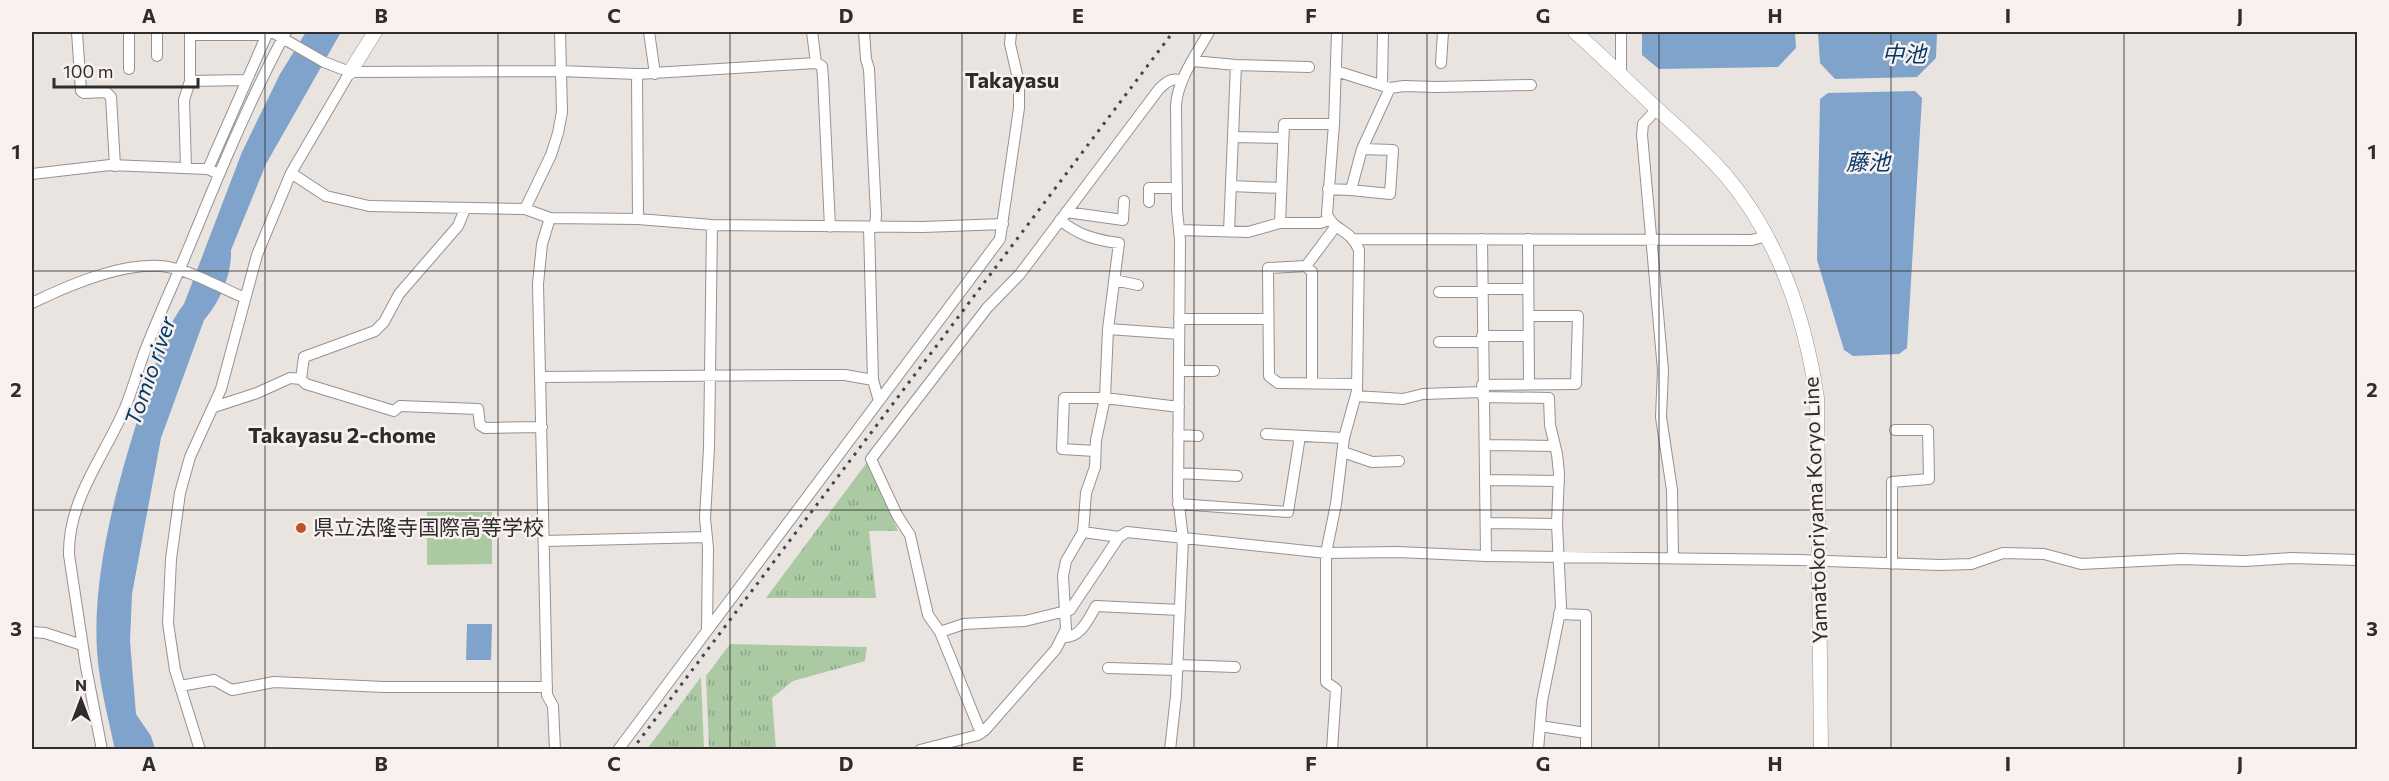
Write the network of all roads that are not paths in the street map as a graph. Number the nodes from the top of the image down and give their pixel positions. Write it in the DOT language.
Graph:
graph roads {
  1 [pos="77,32"];
  2 [pos="129,32"];
  3 [pos="156,32"];
  4 [pos="375,32"];
  5 [pos="560,32"];
  6 [pos="649,32"];
  7 [pos="812,32"];
  8 [pos="864,32"];
  9 [pos="1011,32"];
  10 [pos="1209,32"];
  11 [pos="1337,32"];
  12 [pos="1383,32"];
  13 [pos="1443,32"];
  14 [pos="1575,32"];
  15 [pos="1622,32"];
  16 [pos="190,33"];
  17 [pos="268,33"];
  18 [pos="285,37"];
  19 [pos="156,56"];
  20 [pos="1193,61"];
  21 [pos="816,63"];
  22 [pos="1441,63"];
  23 [pos="1236,65"];
  24 [pos="1309,68"];
  25 [pos="129,69"];
  26 [pos="560,71"];
  27 [pos="1336,71"];
  28 [pos="350,72"];
  29 [pos="637,74"];
  30 [pos="655,74"];
  31 [pos="1621,74"];
  32 [pos="246,80"];
  33 [pos="190,81"];
  34 [pos="1182,81"];
  35 [pos="1531,85"];
  36 [pos="1386,86"];
  37 [pos="1657,109"];
  38 [pos="1334,124"];
  39 [pos="1233,137"];
  40 [pos="1283,138"];
  41 [pos="1362,149"];
  42 [pos="115,166"];
  43 [pos="186,168"];
  44 [pos="208,169"];
  45 [pos="291,173"];
  46 [pos="32,174"];
  47 [pos="219,174"];
  48 [pos="1231,186"];
  49 [pos="1177,188"];
  50 [pos="1281,188"];
  51 [pos="1328,189"];
  52 [pos="1351,190"];
  53 [pos="1124,201"];
  54 [pos="1149,202"];
  55 [pos="465,209"];
  56 [pos="525,209"];
  57 [pos="1063,216"];
  58 [pos="550,218"];
  59 [pos="639,219"];
  60 [pos="1280,223"];
  61 [pos="1332,223"];
  62 [pos="1003,224"];
  63 [pos="712,225"];
  64 [pos="830,227"];
  65 [pos="872,227"];
  66 [pos="1179,230"];
  67 [pos="1230,231"];
  68 [pos="1766,236"];
  69 [pos="1354,239"];
  70 [pos="1482,239"];
  71 [pos="1528,239"];
  72 [pos="1652,239"];
  73 [pos="1306,266"];
  74 [pos="181,271"];
  75 [pos="1114,280"];
  76 [pos="1138,285"];
  77 [pos="1528,289"];
  78 [pos="1482,290"];
  79 [pos="1439,292"];
  80 [pos="241,296"];
  81 [pos="32,303"];
  82 [pos="1529,316"];
  83 [pos="1179,319"];
  84 [pos="1269,319"];
  85 [pos="1108,329"];
  86 [pos="1179,334"];
  87 [pos="1529,336"];
  88 [pos="1482,339"];
  89 [pos="1439,342"];
  90 [pos="1179,371"];
  91 [pos="1214,371"];
  92 [pos="711,375"];
  93 [pos="541,377"];
  94 [pos="301,379"];
  95 [pos="873,380"];
  96 [pos="1312,383"];
  97 [pos="1357,384"];
  98 [pos="1529,384"];
  99 [pos="1482,391"];
  100 [pos="1356,396"];
  101 [pos="1105,398"];
  102 [pos="879,401"];
  103 [pos="214,407"];
  104 [pos="1179,407"];
  105 [pos="542,427"];
  106 [pos="1895,430"];
  107 [pos="1266,434"];
  108 [pos="1178,435"];
  109 [pos="1198,436"];
  110 [pos="1299,436"];
  111 [pos="1344,438"];
  112 [pos="1485,446"];
  113 [pos="1556,446"];
  114 [pos="1095,451"];
  115 [pos="1342,452"];
  116 [pos="1399,461"];
  117 [pos="1178,473"];
  118 [pos="1237,476"];
  119 [pos="1486,480"];
  120 [pos="1559,481"];
  121 [pos="1178,504"];
  122 [pos="1486,524"];
  123 [pos="1557,524"];
  124 [pos="1083,532"];
  125 [pos="707,537"];
  126 [pos="1119,537"];
  127 [pos="1183,539"];
  128 [pos="544,541"];
  129 [pos="1326,553"];
  130 [pos="1486,556"];
  131 [pos="1558,558"];
  132 [pos="1673,558"];
  133 [pos="2358,560"];
  134 [pos="1820,561"];
  135 [pos="1892,564"];
  136 [pos="1180,610"];
  137 [pos="1066,611"];
  138 [pos="1559,614"];
  139 [pos="707,631"];
  140 [pos="32,632"];
  141 [pos="940,632"];
  142 [pos="1062,637"];
  143 [pos="82,645"];
  144 [pos="1178,667"];
  145 [pos="1234,667"];
  146 [pos="1108,668"];
  147 [pos="180,686"];
  148 [pos="547,687"];
  149 [pos="1540,726"];
  150 [pos="981,733"];
  151 [pos="1586,733"];
  152 [pos="102,750"];
  153 [pos="200,750"];
  154 [pos="555,750"];
  155 [pos="618,750"];
  156 [pos="920,750"];
  157 [pos="1170,750"];
  158 [pos="1332,750"];
  159 [pos="1538,750"];
  160 [pos="1586,750"];
  161 [pos="1821,750"];
  1 -- 42 [label="street"];
  2 -- 25 [label="street"];
  3 -- 19 [label="street"];
  4 -- 28 [label="main road"];
  5 -- 26 [label="street"];
  6 -- 30 [label="street"];
  7 -- 21 [label="street"];
  8 -- 65 [label="street"];
  9 -- 62 [label="street"];
  10 -- 20 [label="street"];
  11 -- 27 [label="street"];
  12 -- 36 [label="street"];
  13 -- 22 [label="street"];
  14 -- 31 [label="main road, Yamatokoriyama Koryo Line"];
  15 -- 31 [label="street"];
  16 -- 17 [label="street"];
  16 -- 33 [label="street"];
  17 -- 18 [label="street"];
  17 -- 32 [label="street"];
  18 -- 28 [label="street"];
  18 -- 47 [label="street"];
  20 -- 23 [label="street"];
  20 -- 34 [label="street"];
  21 -- 30 [label="street"];
  21 -- 64 [label="street"];
  23 -- 24 [label="street"];
  23 -- 39 [label="street"];
  26 -- 28 [label="street"];
  26 -- 29 [label="street"];
  26 -- 56 [label="street"];
  27 -- 36 [label="street"];
  27 -- 38 [label="street"];
  28 -- 45 [label="street"];
  29 -- 30 [label="street"];
  29 -- 59 [label="street"];
  31 -- 37 [label="main road, Yamatokoriyama Koryo Line"];
  32 -- 33 [label="street"];
  32 -- 44 [label="street"];
  33 -- 43 [label="street"];
  34 -- 49 [label="street"];
  34 -- 57 [label="street"];
  35 -- 36 [label="street"];
  36 -- 41 [label="street"];
  37 -- 68 [label="main road, Yamatokoriyama Koryo Line"];
  37 -- 72 [label="street"];
  38 -- 40 [label="street"];
  38 -- 51 [label="street"];
  39 -- 40 [label="street"];
  39 -- 48 [label="street"];
  40 -- 50 [label="street"];
  41 -- 52 [label="street"];
  41 -- 52 [label="street"];
  42 -- 43 [label="street"];
  42 -- 46 [label="street"];
  43 -- 44 [label="street"];
  44 -- 47 [label="street"];
  45 -- 55 [label="street"];
  45 -- 80 [label="street"];
  47 -- 74 [label="street"];
  48 -- 50 [label="street"];
  48 -- 67 [label="street"];
  49 -- 54 [label="street"];
  49 -- 66 [label="street"];
  50 -- 60 [label="street"];
  51 -- 52 [label="street"];
  51 -- 61 [label="street"];
  53 -- 57 [label="street"];
  55 -- 56 [label="street"];
  55 -- 94 [label="street"];
  56 -- 58 [label="street"];
  57 -- 75 [label="street"];
  57 -- 141 [label="street"];
  58 -- 59 [label="street"];
  58 -- 93 [label="street"];
  59 -- 63 [label="street"];
  60 -- 61 [label="street"];
  60 -- 67 [label="street"];
  61 -- 69 [label="street"];
  61 -- 73 [label="street"];
  62 -- 65 [label="street"];
  62 -- 102 [label="street"];
  63 -- 64 [label="street"];
  63 -- 92 [label="street"];
  64 -- 65 [label="street"];
  65 -- 95 [label="street"];
  66 -- 67 [label="street"];
  66 -- 83 [label="street"];
  68 -- 72 [label="street"];
  68 -- 134 [label="main road, Yamatokoriyama Koryo Line"];
  69 -- 70 [label="street"];
  69 -- 97 [label="street"];
  70 -- 71 [label="street"];
  70 -- 78 [label="street"];
  71 -- 72 [label="street"];
  71 -- 77 [label="street"];
  72 -- 132 [label="street"];
  73 -- 84 [label="street"];
  73 -- 96 [label="street"];
  74 -- 80 [label="street"];
  74 -- 81 [label="street"];
  74 -- 143 [label="street"];
  75 -- 76 [label="street"];
  75 -- 85 [label="street"];
  77 -- 78 [label="street"];
  77 -- 82 [label="street"];
  78 -- 79 [label="street"];
  78 -- 88 [label="street"];
  80 -- 103 [label="street"];
  82 -- 87 [label="street"];
  82 -- 98 [label="street"];
  83 -- 84 [label="street"];
  83 -- 86 [label="street"];
  84 -- 96 [label="street"];
  85 -- 86 [label="street"];
  85 -- 101 [label="street"];
  86 -- 90 [label="street"];
  87 -- 88 [label="street"];
  87 -- 98 [label="street"];
  88 -- 89 [label="street"];
  88 -- 99 [label="street"];
  90 -- 91 [label="street"];
  90 -- 104 [label="street"];
  92 -- 93 [label="street"];
  92 -- 95 [label="street"];
  92 -- 125 [label="street"];
  93 -- 105 [label="street"];
  94 -- 103 [label="street"];
  94 -- 105 [label="street"];
  95 -- 102 [label="street"];
  96 -- 97 [label="street"];
  97 -- 100 [label="street"];
  98 -- 99 [label="street"];
  99 -- 100 [label="street"];
  99 -- 112 [label="street"];
  99 -- 113 [label="street"];
  100 -- 111 [label="street"];
  101 -- 104 [label="street"];
  101 -- 114 [label="street"];
  101 -- 114 [label="street"];
  102 -- 139 [label="street"];
  103 -- 147 [label="street"];
  104 -- 108 [label="street"];
  105 -- 128 [label="street"];
  106 -- 135 [label="street"];
  107 -- 110 [label="street"];
  108 -- 109 [label="street"];
  108 -- 117 [label="street"];
  110 -- 111 [label="street"];
  110 -- 121 [label="street"];
  111 -- 115 [label="street"];
  112 -- 113 [label="street"];
  112 -- 119 [label="street"];
  113 -- 120 [label="street"];
  114 -- 124 [label="street"];
  115 -- 116 [label="street"];
  115 -- 129 [label="street"];
  117 -- 118 [label="street"];
  117 -- 121 [label="street"];
  119 -- 120 [label="street"];
  119 -- 122 [label="street"];
  120 -- 123 [label="street"];
  121 -- 127 [label="street"];
  122 -- 123 [label="street"];
  122 -- 130 [label="street"];
  123 -- 131 [label="street"];
  124 -- 126 [label="street"];
  124 -- 137 [label="street"];
  125 -- 128 [label="street"];
  125 -- 139 [label="street"];
  126 -- 127 [label="street"];
  126 -- 137 [label="street"];
  127 -- 129 [label="street"];
  127 -- 136 [label="street"];
  128 -- 148 [label="street"];
  129 -- 130 [label="street"];
  129 -- 158 [label="street"];
  130 -- 131 [label="street"];
  131 -- 132 [label="street"];
  131 -- 138 [label="street"];
  132 -- 134 [label="street"];
  133 -- 135 [label="street"];
  134 -- 135 [label="street"];
  134 -- 161 [label="main road, Yamatokoriyama Koryo Line"];
  136 -- 142 [label="street"];
  136 -- 144 [label="street"];
  137 -- 141 [label="street"];
  137 -- 142 [label="street"];
  138 -- 149 [label="street"];
  138 -- 151 [label="street"];
  139 -- 155 [label="street"];
  140 -- 143 [label="street"];
  141 -- 150 [label="street"];
  142 -- 150 [label="street"];
  143 -- 152 [label="street"];
  144 -- 145 [label="street"];
  144 -- 146 [label="street"];
  144 -- 157 [label="street"];
  147 -- 148 [label="street"];
  147 -- 153 [label="street"];
  148 -- 154 [label="street"];
  149 -- 151 [label="street"];
  149 -- 159 [label="street"];
  150 -- 156 [label="street"];
  151 -- 160 [label="street"];
}
